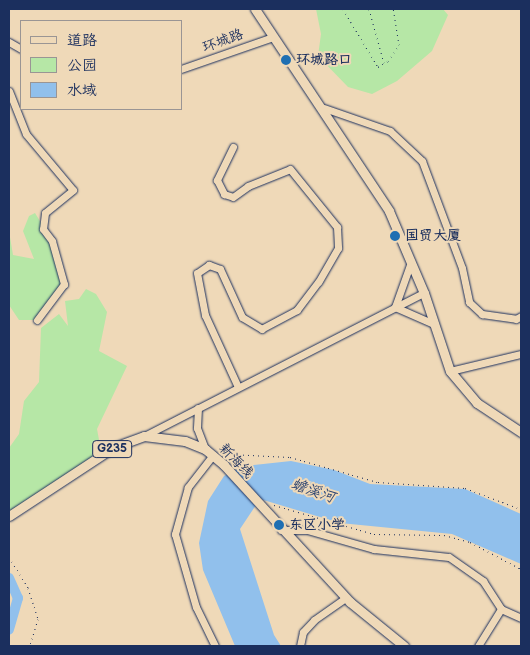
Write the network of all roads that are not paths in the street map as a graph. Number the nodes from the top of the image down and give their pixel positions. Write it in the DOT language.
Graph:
graph roads {
  1 [pos="256,9"];
  2 [pos="273,37"];
  3 [pos="9,42"];
  4 [pos="20,48"];
  5 [pos="182,69"];
  6 [pos="9,91"];
  7 [pos="324,108"];
  8 [pos="233,147"];
  9 [pos="411,262"];
  10 [pos="424,293"];
  11 [pos="395,308"];
  12 [pos="521,316"];
  13 [pos="37,320"];
  14 [pos="434,324"];
  15 [pos="521,354"];
  16 [pos="450,371"];
  17 [pos="238,388"];
  18 [pos="198,408"];
  19 [pos="521,432"];
  20 [pos="144,436"];
  21 [pos="205,449"];
  22 [pos="213,455"];
  23 [pos="9,516"];
  24 [pos="281,530"];
  25 [pos="346,598"];
  26 [pos="501,609"];
  27 [pos="521,618"];
  28 [pos="216,646"];
  29 [pos="300,646"];
  30 [pos="404,646"];
  31 [pos="478,646"];
  1 -- 2 [label="main road"];
  2 -- 5 [label="street, 环城路"];
  2 -- 7 [label="main road"];
  3 -- 4 [label="street"];
  6 -- 13 [label="street"];
  7 -- 9 [label="main road"];
  7 -- 12 [label="street"];
  8 -- 17 [label="street"];
  9 -- 10 [label="main road"];
  9 -- 11 [label="street"];
  10 -- 11 [label="street"];
  10 -- 14 [label="main road"];
  11 -- 14 [label="street"];
  11 -- 17 [label="street"];
  14 -- 16 [label="main road"];
  15 -- 16 [label="street"];
  16 -- 19 [label="main road"];
  17 -- 18 [label="street"];
  18 -- 20 [label="street"];
  18 -- 21 [label="street"];
  20 -- 21 [label="main road, 新海线 / G235"];
  20 -- 23 [label="main road, 新海线 / G235"];
  21 -- 22 [label="main road, 新海线 / G235"];
  22 -- 24 [label="main road, 新海线 / G235"];
  22 -- 28 [label="street"];
  24 -- 25 [label="main road, 新海线 / G235"];
  24 -- 26 [label="street"];
  25 -- 29 [label="street"];
  25 -- 30 [label="main road, 新海线 / G235"];
  26 -- 27 [label="street"];
  26 -- 31 [label="street"];
}
